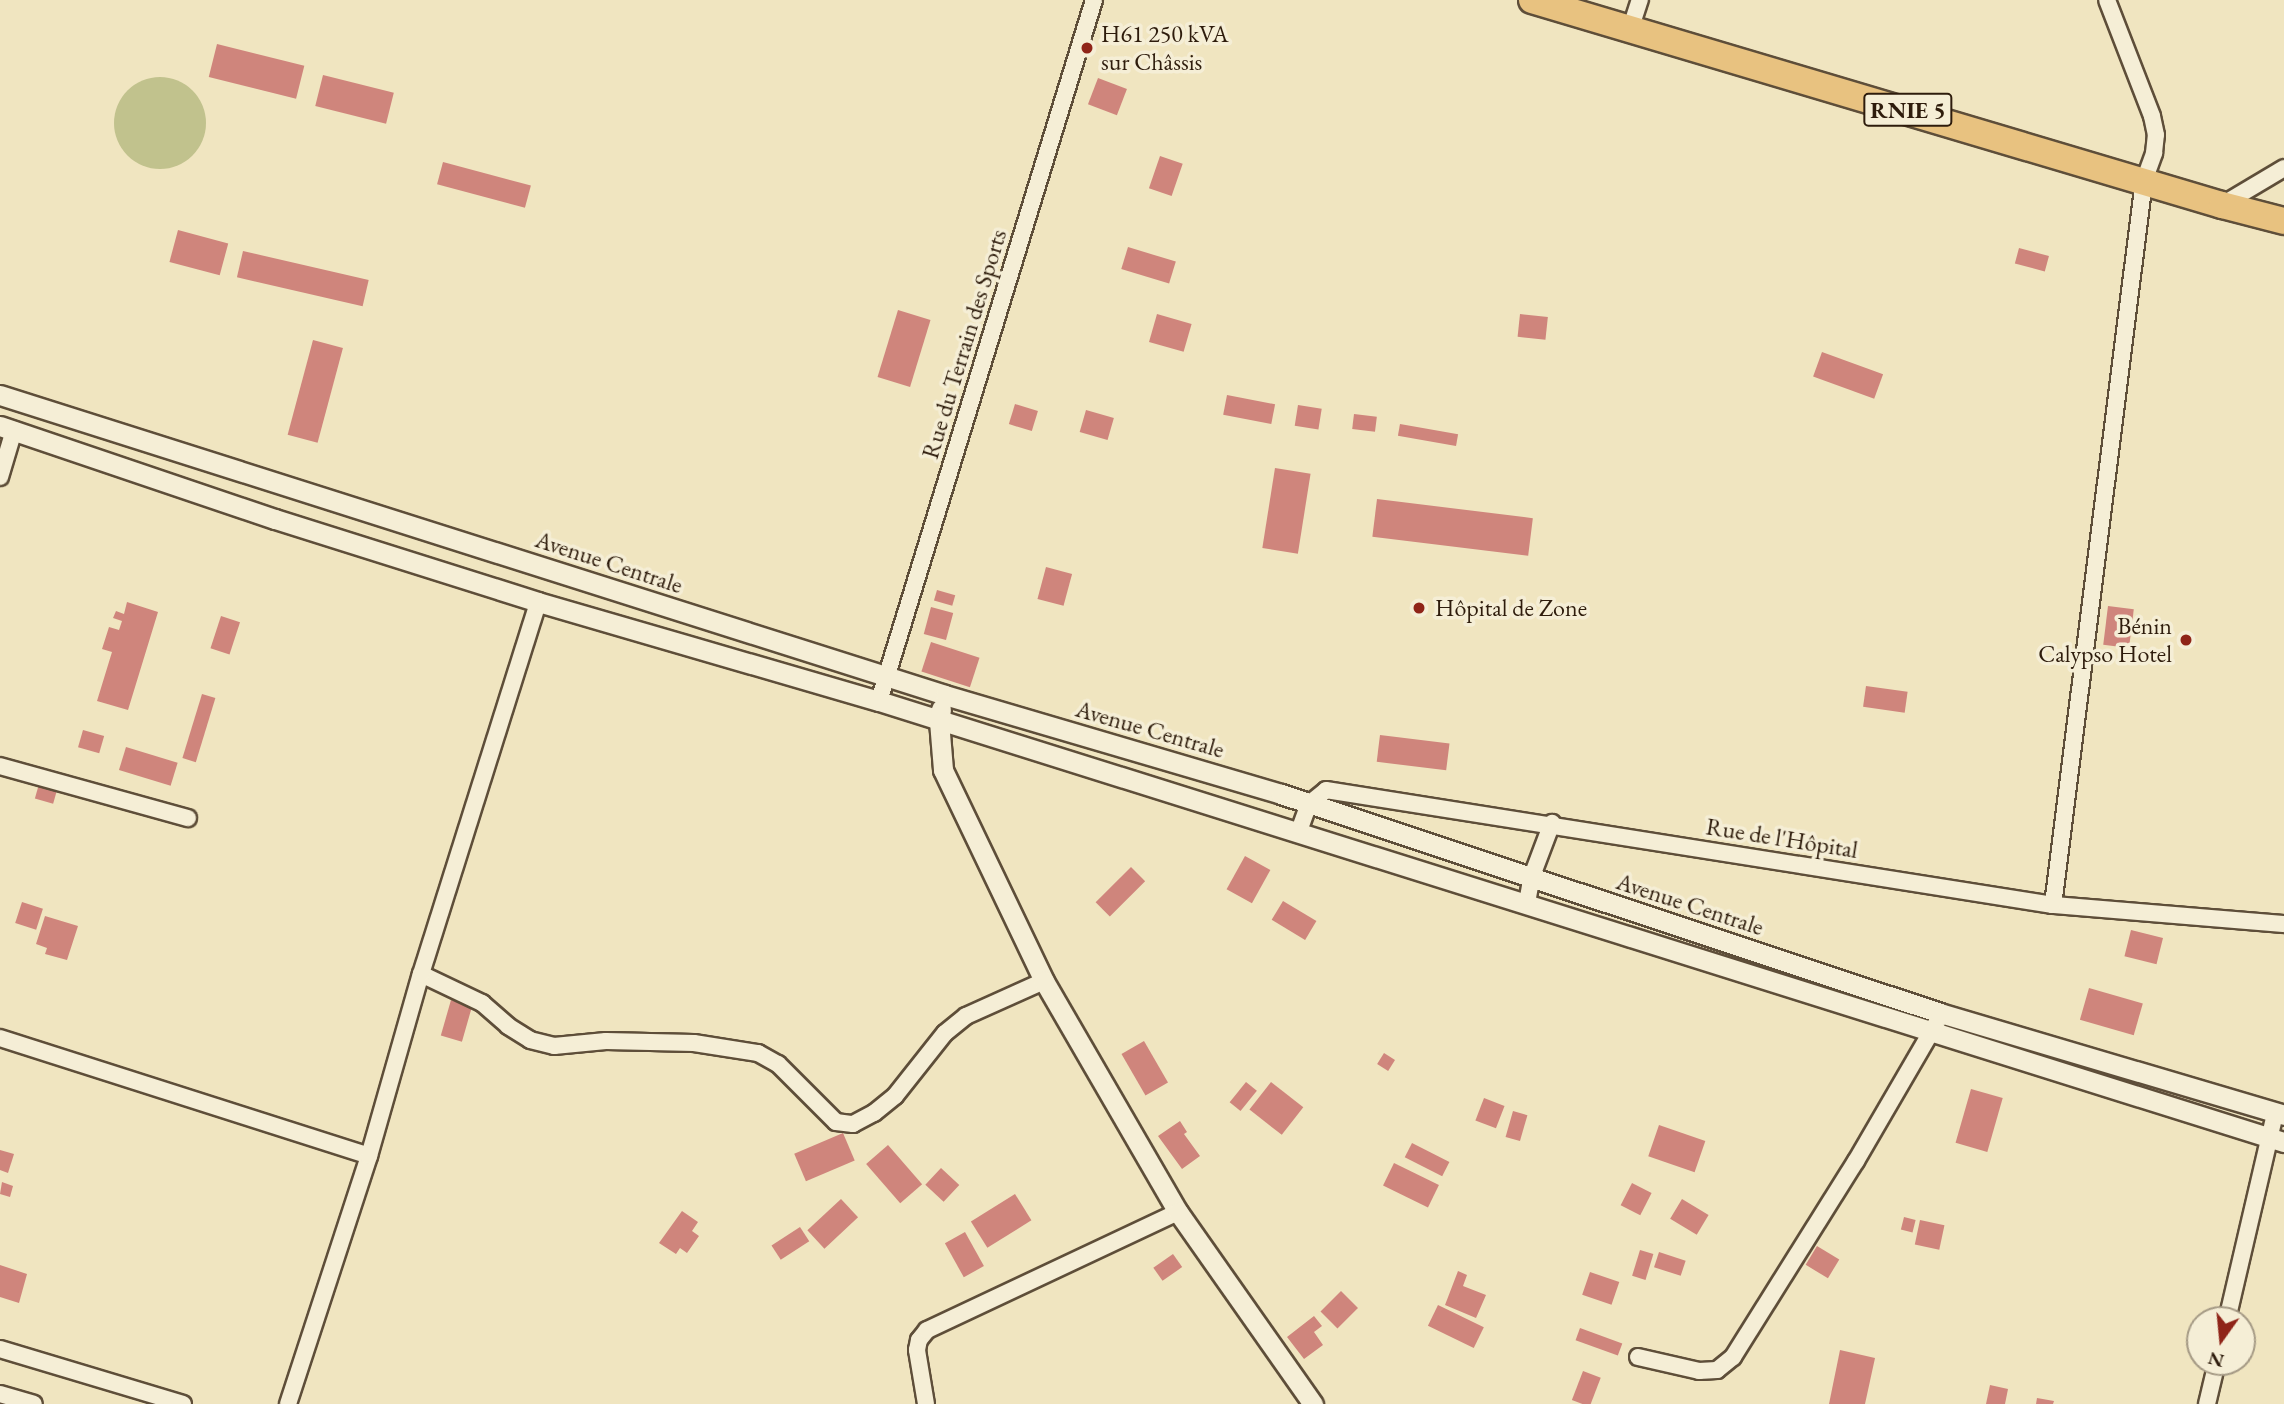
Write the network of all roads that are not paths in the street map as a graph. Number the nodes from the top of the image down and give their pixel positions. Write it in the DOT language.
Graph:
graph roads {
  1 [pos="1094,0"];
  2 [pos="1532,0"];
  3 [pos="1640,0"];
  4 [pos="2112,2"];
  5 [pos="1630,30"];
  6 [pos="2284,168"];
  7 [pos="2144,181"];
  8 [pos="2222,205"];
  9 [pos="2284,221"];
  10 [pos="0,396"];
  11 [pos="7,428"];
  12 [pos="0,477"];
  13 [pos="538,602"];
  14 [pos="886,675"];
  15 [pos="945,695"];
  16 [pos="878,701"];
  17 [pos="939,721"];
  18 [pos="0,766"];
  19 [pos="1308,804"];
  20 [pos="188,818"];
  21 [pos="1552,823"];
  22 [pos="1299,831"];
  23 [pos="1532,876"];
  24 [pos="1527,903"];
  25 [pos="2053,905"];
  26 [pos="2284,925"];
  27 [pos="421,974"];
  28 [pos="1044,981"];
  29 [pos="1940,1013"];
  30 [pos="1932,1032"];
  31 [pos="0,1038"];
  32 [pos="2279,1114"];
  33 [pos="2277,1140"];
  34 [pos="369,1156"];
  35 [pos="1178,1212"];
  36 [pos="2231,1306"];
  37 [pos="0,1349"];
  38 [pos="1638,1357"];
  39 [pos="2214,1376"];
  40 [pos="0,1394"];
  41 [pos="34,1404"];
  42 [pos="183,1404"];
  43 [pos="288,1404"];
  44 [pos="926,1404"];
  45 [pos="1313,1404"];
  46 [pos="2207,1404"];
  1 -- 14 [label="street, Rue du Terrain des Sports"];
  2 -- 5 [label="main road, RNIE 5"];
  3 -- 5 [label="street"];
  4 -- 7 [label="street"];
  5 -- 7 [label="main road, RNIE 5"];
  6 -- 8 [label="street"];
  7 -- 8 [label="main road, RNIE 5"];
  7 -- 25 [label="street"];
  8 -- 9 [label="main road, RNIE 5"];
  10 -- 14 [label="street, Avenue Centrale"];
  11 -- 12 [label="street"];
  11 -- 13 [label="street, Avenue Centrale"];
  13 -- 16 [label="street, Avenue Centrale"];
  13 -- 27 [label="street"];
  14 -- 15 [label="street, Avenue Centrale"];
  14 -- 16 [label="street, Rue du Terrain des Sports"];
  15 -- 17 [label="street"];
  15 -- 19 [label="street, Avenue Centrale"];
  16 -- 17 [label="street, Avenue Centrale"];
  17 -- 22 [label="street, Avenue Centrale"];
  17 -- 28 [label="street"];
  18 -- 20 [label="street"];
  19 -- 21 [label="street, Rue de l'Hôpital"];
  19 -- 22 [label="street"];
  19 -- 23 [label="street, Avenue Centrale"];
  21 -- 23 [label="street"];
  21 -- 25 [label="street, Rue de l'Hôpital"];
  22 -- 24 [label="street, Avenue Centrale"];
  23 -- 24 [label="street"];
  23 -- 29 [label="street, Avenue Centrale"];
  24 -- 30 [label="street, Avenue Centrale"];
  25 -- 26 [label="street, Rue de l'Hôpital"];
  27 -- 28 [label="street"];
  27 -- 34 [label="street"];
  28 -- 35 [label="street"];
  29 -- 30 [label="street"];
  29 -- 32 [label="street, Avenue Centrale"];
  30 -- 33 [label="street, Avenue Centrale"];
  30 -- 38 [label="street"];
  31 -- 34 [label="street"];
  32 -- 33 [label="street"];
  33 -- 36 [label="street"];
  34 -- 43 [label="street"];
  35 -- 44 [label="street"];
  35 -- 45 [label="street"];
  37 -- 42 [label="street"];
  39 -- 46 [label="street"];
  40 -- 41 [label="street"];
}
